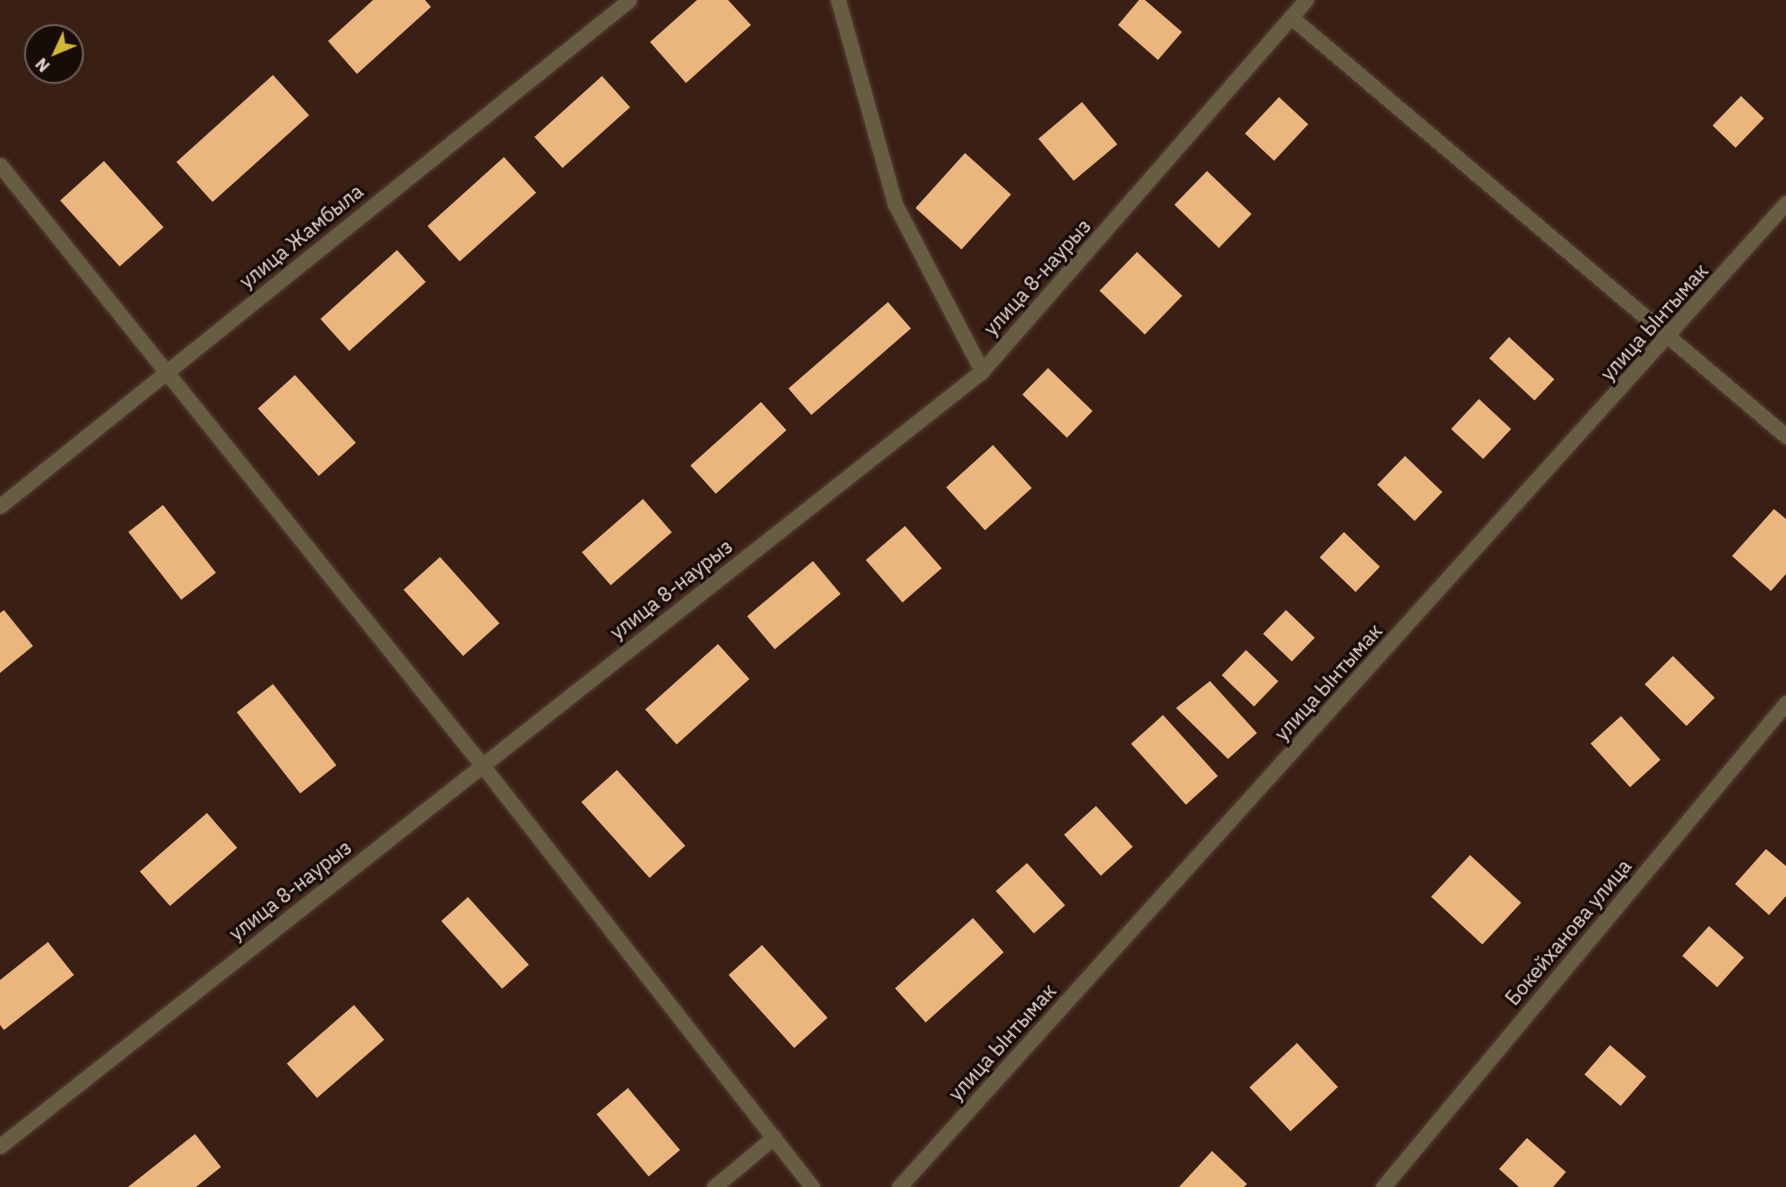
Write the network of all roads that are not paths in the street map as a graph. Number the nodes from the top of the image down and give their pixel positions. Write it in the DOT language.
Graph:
graph roads {
  1 [pos="629,0"];
  2 [pos="1306,0"];
  3 [pos="843,4"];
  4 [pos="1291,17"];
  5 [pos="0,165"];
  6 [pos="1786,203"];
  7 [pos="1670,337"];
  8 [pos="168,371"];
  9 [pos="982,371"];
  10 [pos="1786,436"];
  11 [pos="0,506"];
  12 [pos="1786,703"];
  13 [pos="482,765"];
  14 [pos="774,1137"];
  15 [pos="0,1146"];
  16 [pos="714,1187"];
  17 [pos="812,1187"];
  18 [pos="899,1187"];
  19 [pos="1383,1187"];
  1 -- 8 [label="street, улица Жамбыла"];
  2 -- 4 [label="street, улица 8-наурыз"];
  3 -- 9 [label="street"];
  4 -- 7 [label="street"];
  4 -- 9 [label="street, улица 8-наурыз"];
  5 -- 8 [label="street"];
  6 -- 7 [label="street, улица Ынтымак"];
  7 -- 10 [label="street"];
  7 -- 18 [label="street, улица Ынтымак"];
  8 -- 11 [label="street, улица Жамбыла"];
  8 -- 13 [label="street"];
  9 -- 13 [label="street, улица 8-наурыз"];
  12 -- 19 [label="street, Бокейханова улица"];
  13 -- 14 [label="street"];
  13 -- 15 [label="street, улица 8-наурыз"];
  14 -- 16 [label="street"];
  14 -- 17 [label="street"];
}
